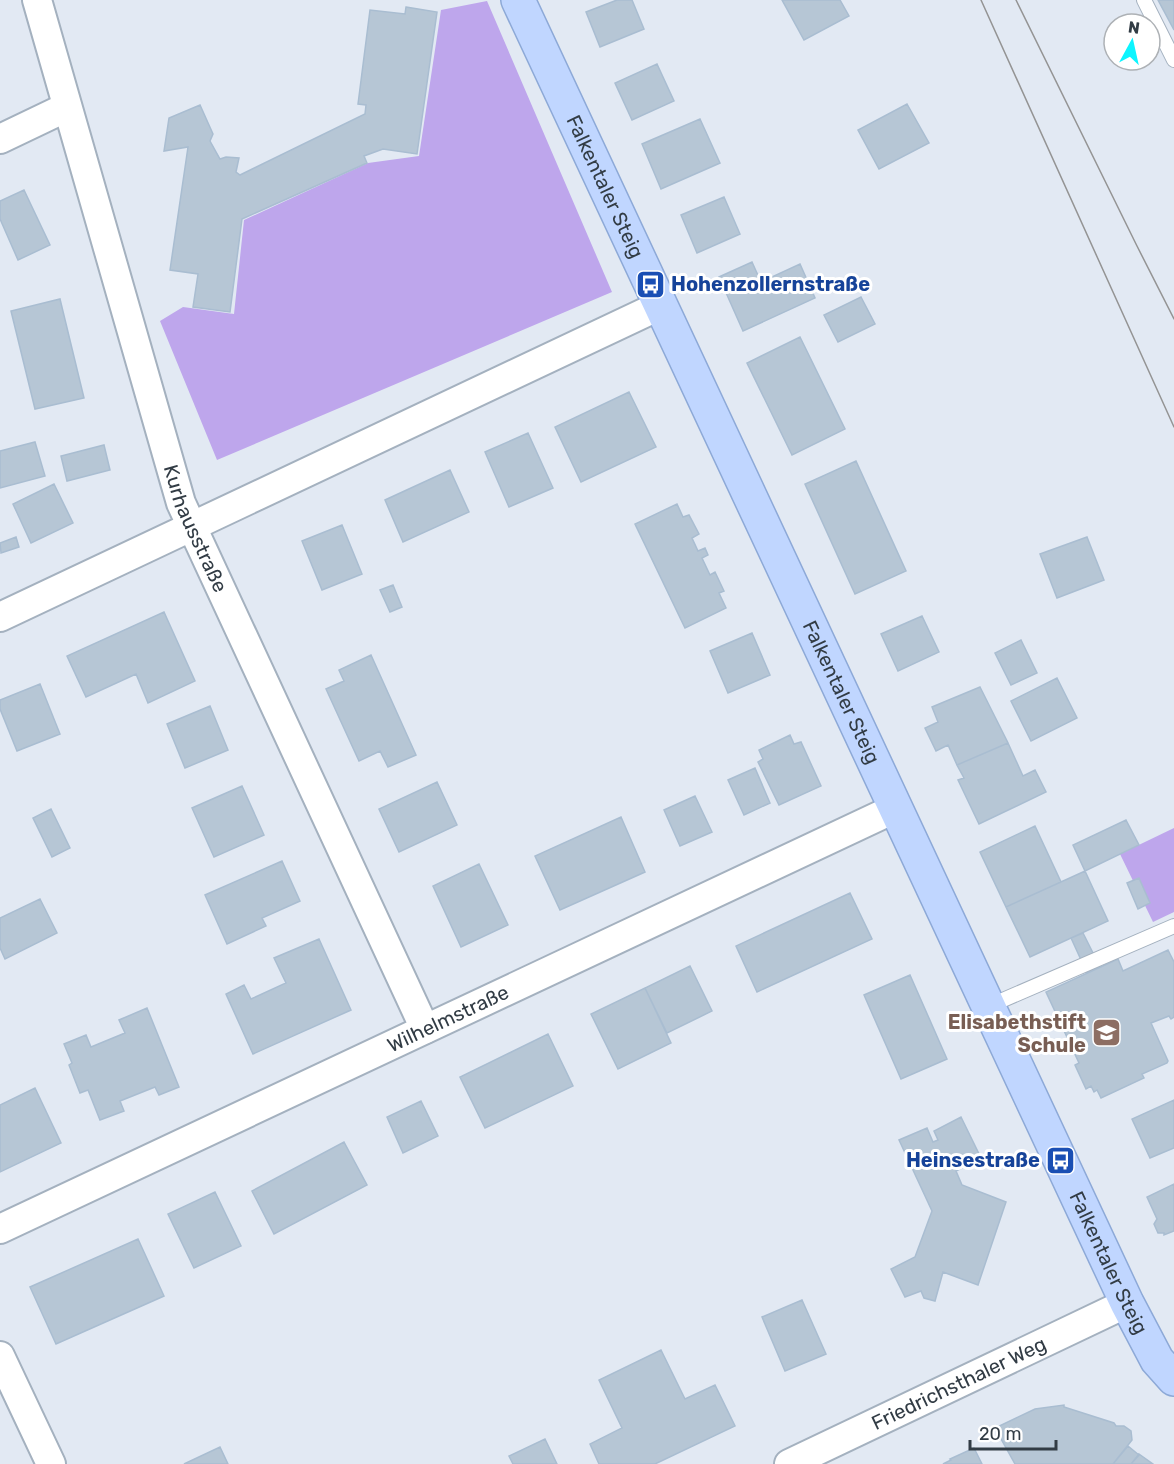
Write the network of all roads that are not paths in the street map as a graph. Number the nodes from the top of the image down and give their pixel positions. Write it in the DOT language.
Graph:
graph roads {
  1 [pos="37,0"];
  2 [pos="518,0"];
  3 [pos="1144,0"];
  4 [pos="1174,60"];
  5 [pos="67,107"];
  6 [pos="0,139"];
  7 [pos="661,305"];
  8 [pos="192,526"];
  9 [pos="0,616"];
  10 [pos="896,808"];
  11 [pos="1174,926"];
  12 [pos="989,1006"];
  13 [pos="425,1029"];
  14 [pos="0,1229"];
  15 [pos="1127,1303"];
  16 [pos="0,1356"];
  17 [pos="1174,1379"];
  18 [pos="51,1464"];
  19 [pos="789,1464"];
  1 -- 5 [label="street, Kurhausstraße"];
  2 -- 7 [label="street, Falkentaler Steig"];
  3 -- 4 [label="lane"];
  5 -- 6 [label="street"];
  5 -- 8 [label="street, Kurhausstraße"];
  7 -- 8 [label="street"];
  7 -- 10 [label="street, Falkentaler Steig"];
  8 -- 9 [label="street"];
  8 -- 13 [label="street, Kurhausstraße"];
  10 -- 12 [label="street, Falkentaler Steig"];
  10 -- 13 [label="street, Wilhelmstraße"];
  11 -- 12 [label="lane"];
  12 -- 15 [label="street, Falkentaler Steig"];
  13 -- 14 [label="street, Wilhelmstraße"];
  15 -- 17 [label="street, Falkentaler Steig"];
  15 -- 19 [label="street, Friedrichsthaler Weg"];
  16 -- 18 [label="street"];
}
